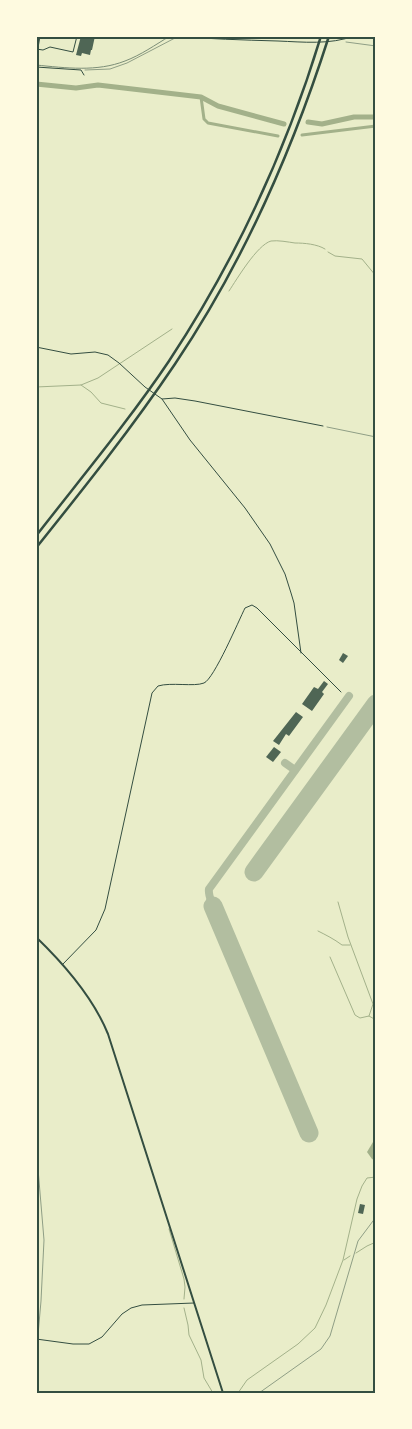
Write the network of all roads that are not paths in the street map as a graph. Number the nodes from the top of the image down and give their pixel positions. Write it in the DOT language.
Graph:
graph roads {
  1 [pos="40,36"];
  2 [pos="76,36"];
  3 [pos="175,36"];
  4 [pos="321,36"];
  5 [pos="329,36"];
  6 [pos="354,36"];
  7 [pos="37,49"];
  8 [pos="36,67"];
  9 [pos="84,75"];
  10 [pos="36,347"];
  11 [pos="162,399"];
  12 [pos="323,426"];
  13 [pos="36,536"];
  14 [pos="36,548"];
  15 [pos="302,654"];
  16 [pos="341,692"];
  17 [pos="36,937"];
  18 [pos="62,965"];
  19 [pos="376,1217"];
  20 [pos="195,1303"];
  21 [pos="37,1339"];
  22 [pos="36,1350"];
  23 [pos="224,1393"];
  24 [pos="259,1393"];
  1 -- 7 [label="street"];
  2 -- 7 [label="street"];
  3 -- 6 [label="street"];
  4 -- 13 [label="highway"];
  5 -- 14 [label="highway"];
  8 -- 9 [label="street"];
  10 -- 11 [label="street"];
  11 -- 12 [label="street"];
  11 -- 15 [label="street"];
  15 -- 16 [label="street"];
  15 -- 18 [label="street"];
  17 -- 18 [label="main road"];
  18 -- 20 [label="main road"];
  19 -- 24 [label="lane"];
  20 -- 21 [label="street"];
  20 -- 23 [label="main road"];
  21 -- 22 [label="lane"];
}
